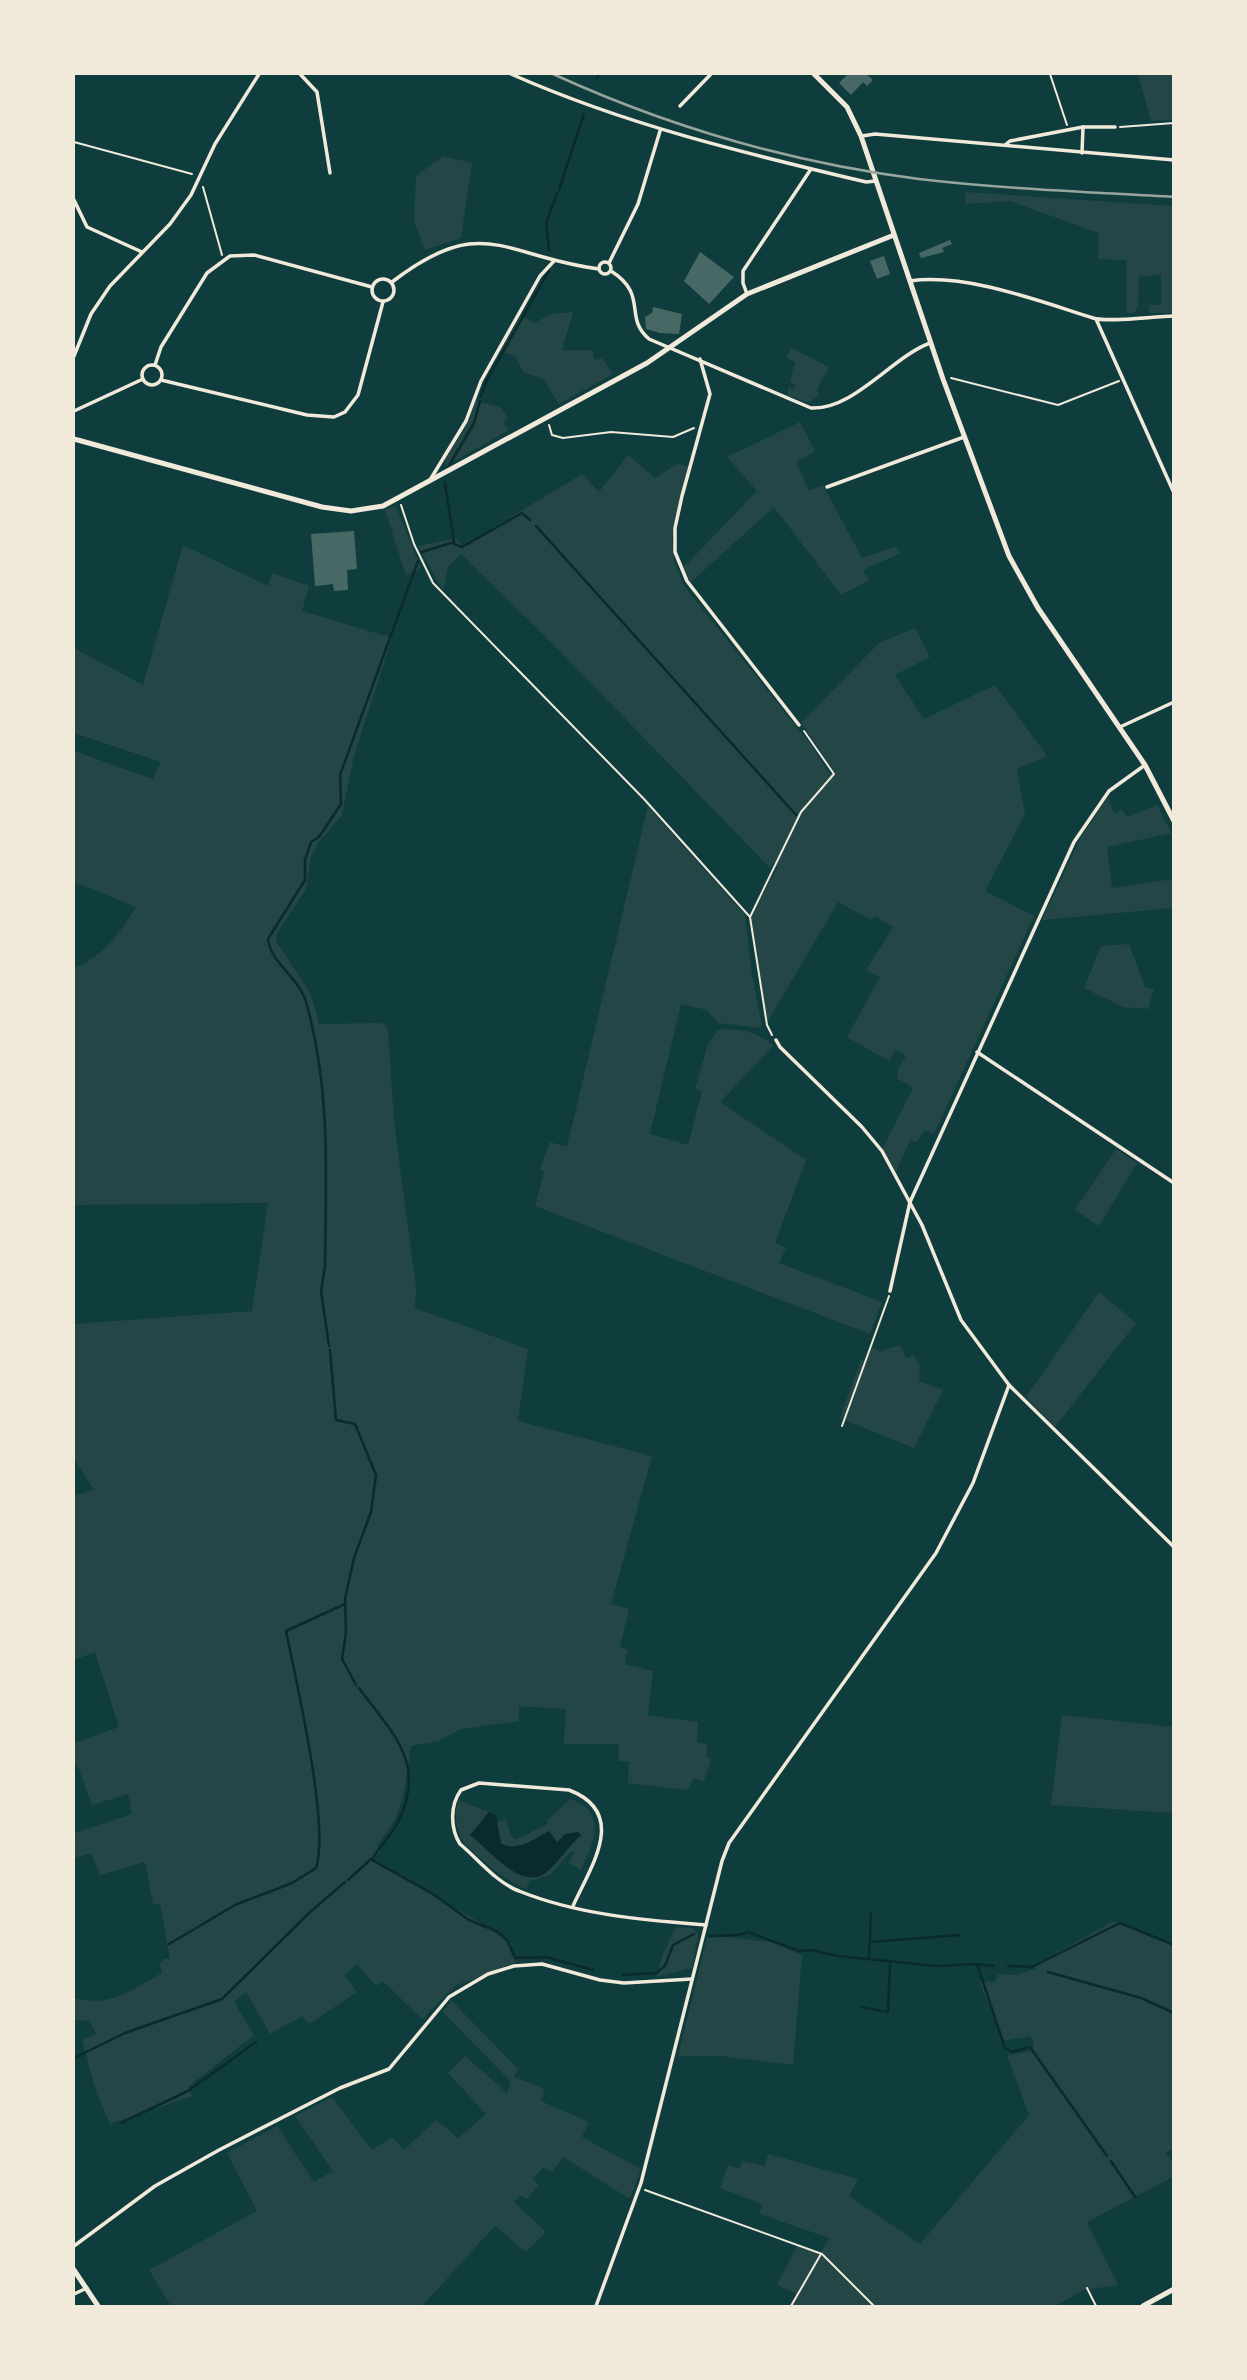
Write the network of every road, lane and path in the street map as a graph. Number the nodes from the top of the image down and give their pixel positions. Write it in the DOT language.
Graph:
graph roads {
  1 [pos="258,74"];
  2 [pos="300,74"];
  3 [pos="511,74"];
  4 [pos="711,74"];
  5 [pos="814,74"];
  6 [pos="1049,74"];
  7 [pos="680,106"];
  8 [pos="1174,123"];
  9 [pos="1083,127"];
  10 [pos="1115,127"];
  11 [pos="1069,129"];
  12 [pos="660,131"];
  13 [pos="861,136"];
  14 [pos="74,142"];
  15 [pos="1005,146"];
  16 [pos="1082,153"];
  17 [pos="1174,160"];
  18 [pos="811,169"];
  19 [pos="330,173"];
  20 [pos="200,177"];
  21 [pos="876,181"];
  22 [pos="74,200"];
  23 [pos="894,235"];
  24 [pos="142,252"];
  25 [pos="223,260"];
  26 [pos="554,261"];
  27 [pos="610,263"];
  28 [pos="599,269"];
  29 [pos="611,271"];
  30 [pos="910,281"];
  31 [pos="391,282"];
  32 [pos="372,287"];
  33 [pos="747,294"];
  34 [pos="383,302"];
  35 [pos="1174,316"];
  36 [pos="1096,319"];
  37 [pos="930,343"];
  38 [pos="671,349"];
  39 [pos="74,356"];
  40 [pos="700,359"];
  41 [pos="155,365"];
  42 [pos="143,379"];
  43 [pos="943,379"];
  44 [pos="1124,379"];
  45 [pos="161,380"];
  46 [pos="74,411"];
  47 [pos="547,417"];
  48 [pos="699,426"];
  49 [pos="964,437"];
  50 [pos="74,439"];
  51 [pos="427,484"];
  52 [pos="827,487"];
  53 [pos="1174,493"];
  54 [pos="398,500"];
  55 [pos="1174,702"];
  56 [pos="799,725"];
  57 [pos="1120,727"];
  58 [pos="1145,765"];
  59 [pos="1174,821"];
  60 [pos="750,917"];
  61 [pos="776,1040"];
  62 [pos="977,1052"];
  63 [pos="1174,1183"];
  64 [pos="910,1202"];
  65 [pos="890,1292"];
  66 [pos="1009,1385"];
  67 [pos="842,1426"];
  68 [pos="1174,1546"];
  69 [pos="573,1906"];
  70 [pos="706,1925"];
  71 [pos="692,1979"];
  72 [pos="640,2188"];
  73 [pos="74,2246"];
  74 [pos="822,2253"];
  75 [pos="74,2270"];
  76 [pos="87,2288"];
  77 [pos="1087,2288"];
  78 [pos="1174,2289"];
  79 [pos="74,2294"];
  80 [pos="98,2306"];
  81 [pos="596,2306"];
  82 [pos="791,2306"];
  83 [pos="874,2306"];
  84 [pos="1096,2306"];
  85 [pos="1143,2306"];
  1 -- 20 [label="street"];
  2 -- 19 [label="street"];
  3 -- 12 [label="street"];
  4 -- 7 [label="street"];
  5 -- 13 [label="main road"];
  6 -- 11 [label="path"];
  8 -- 10 [label="path"];
  9 -- 10 [label="street"];
  9 -- 11 [label="street"];
  9 -- 16 [label="street"];
  11 -- 15 [label="street"];
  12 -- 18 [label="street"];
  12 -- 27 [label="street"];
  13 -- 15 [label="street"];
  13 -- 21 [label="main road"];
  14 -- 20 [label="path"];
  15 -- 16 [label="street"];
  16 -- 17 [label="street"];
  18 -- 21 [label="street"];
  18 -- 33 [label="street"];
  20 -- 24 [label="street"];
  20 -- 25 [label="path"];
  21 -- 23 [label="main road"];
  22 -- 24 [label="street"];
  23 -- 30 [label="main road"];
  23 -- 33 [label="main road"];
  24 -- 39 [label="street"];
  25 -- 32 [label="street"];
  25 -- 41 [label="street"];
  26 -- 28 [label="street"];
  26 -- 31 [label="street"];
  26 -- 51 [label="street"];
  27 -- 28 [label="street"];
  27 -- 29 [label="street"];
  28 -- 29 [label="street"];
  29 -- 38 [label="street"];
  30 -- 36 [label="street"];
  30 -- 37 [label="main road"];
  31 -- 32 [label="street"];
  31 -- 34 [label="street"];
  32 -- 34 [label="street"];
  33 -- 38 [label="main road"];
  34 -- 45 [label="street"];
  35 -- 36 [label="street"];
  36 -- 44 [label="street"];
  37 -- 40 [label="street"];
  37 -- 43 [label="main road"];
  38 -- 40 [label="street"];
  38 -- 47 [label="main road"];
  40 -- 48 [label="street"];
  41 -- 42 [label="street"];
  41 -- 45 [label="street"];
  42 -- 45 [label="street"];
  42 -- 46 [label="street"];
  43 -- 44 [label="path"];
  43 -- 49 [label="main road"];
  44 -- 53 [label="street"];
  47 -- 48 [label="path"];
  47 -- 51 [label="main road"];
  48 -- 56 [label="street"];
  49 -- 52 [label="street"];
  49 -- 57 [label="main road"];
  50 -- 54 [label="main road"];
  51 -- 54 [label="main road"];
  54 -- 60 [label="path"];
  55 -- 57 [label="street"];
  56 -- 60 [label="path"];
  57 -- 58 [label="main road"];
  58 -- 59 [label="main road"];
  58 -- 62 [label="street"];
  60 -- 61 [label="path"];
  61 -- 64 [label="street"];
  62 -- 63 [label="street"];
  62 -- 64 [label="street"];
  64 -- 65 [label="street"];
  64 -- 66 [label="street"];
  65 -- 67 [label="path"];
  66 -- 68 [label="street"];
  66 -- 70 [label="street"];
  69 -- 69 [label="street"];
  69 -- 70 [label="street"];
  70 -- 71 [label="street"];
  71 -- 72 [label="street"];
  71 -- 73 [label="street"];
  72 -- 74 [label="path"];
  72 -- 81 [label="street"];
  74 -- 82 [label="path"];
  74 -- 83 [label="path"];
  75 -- 76 [label="main road"];
  76 -- 79 [label="street"];
  76 -- 80 [label="main road"];
  77 -- 84 [label="path"];
  78 -- 85 [label="main road"];
}
